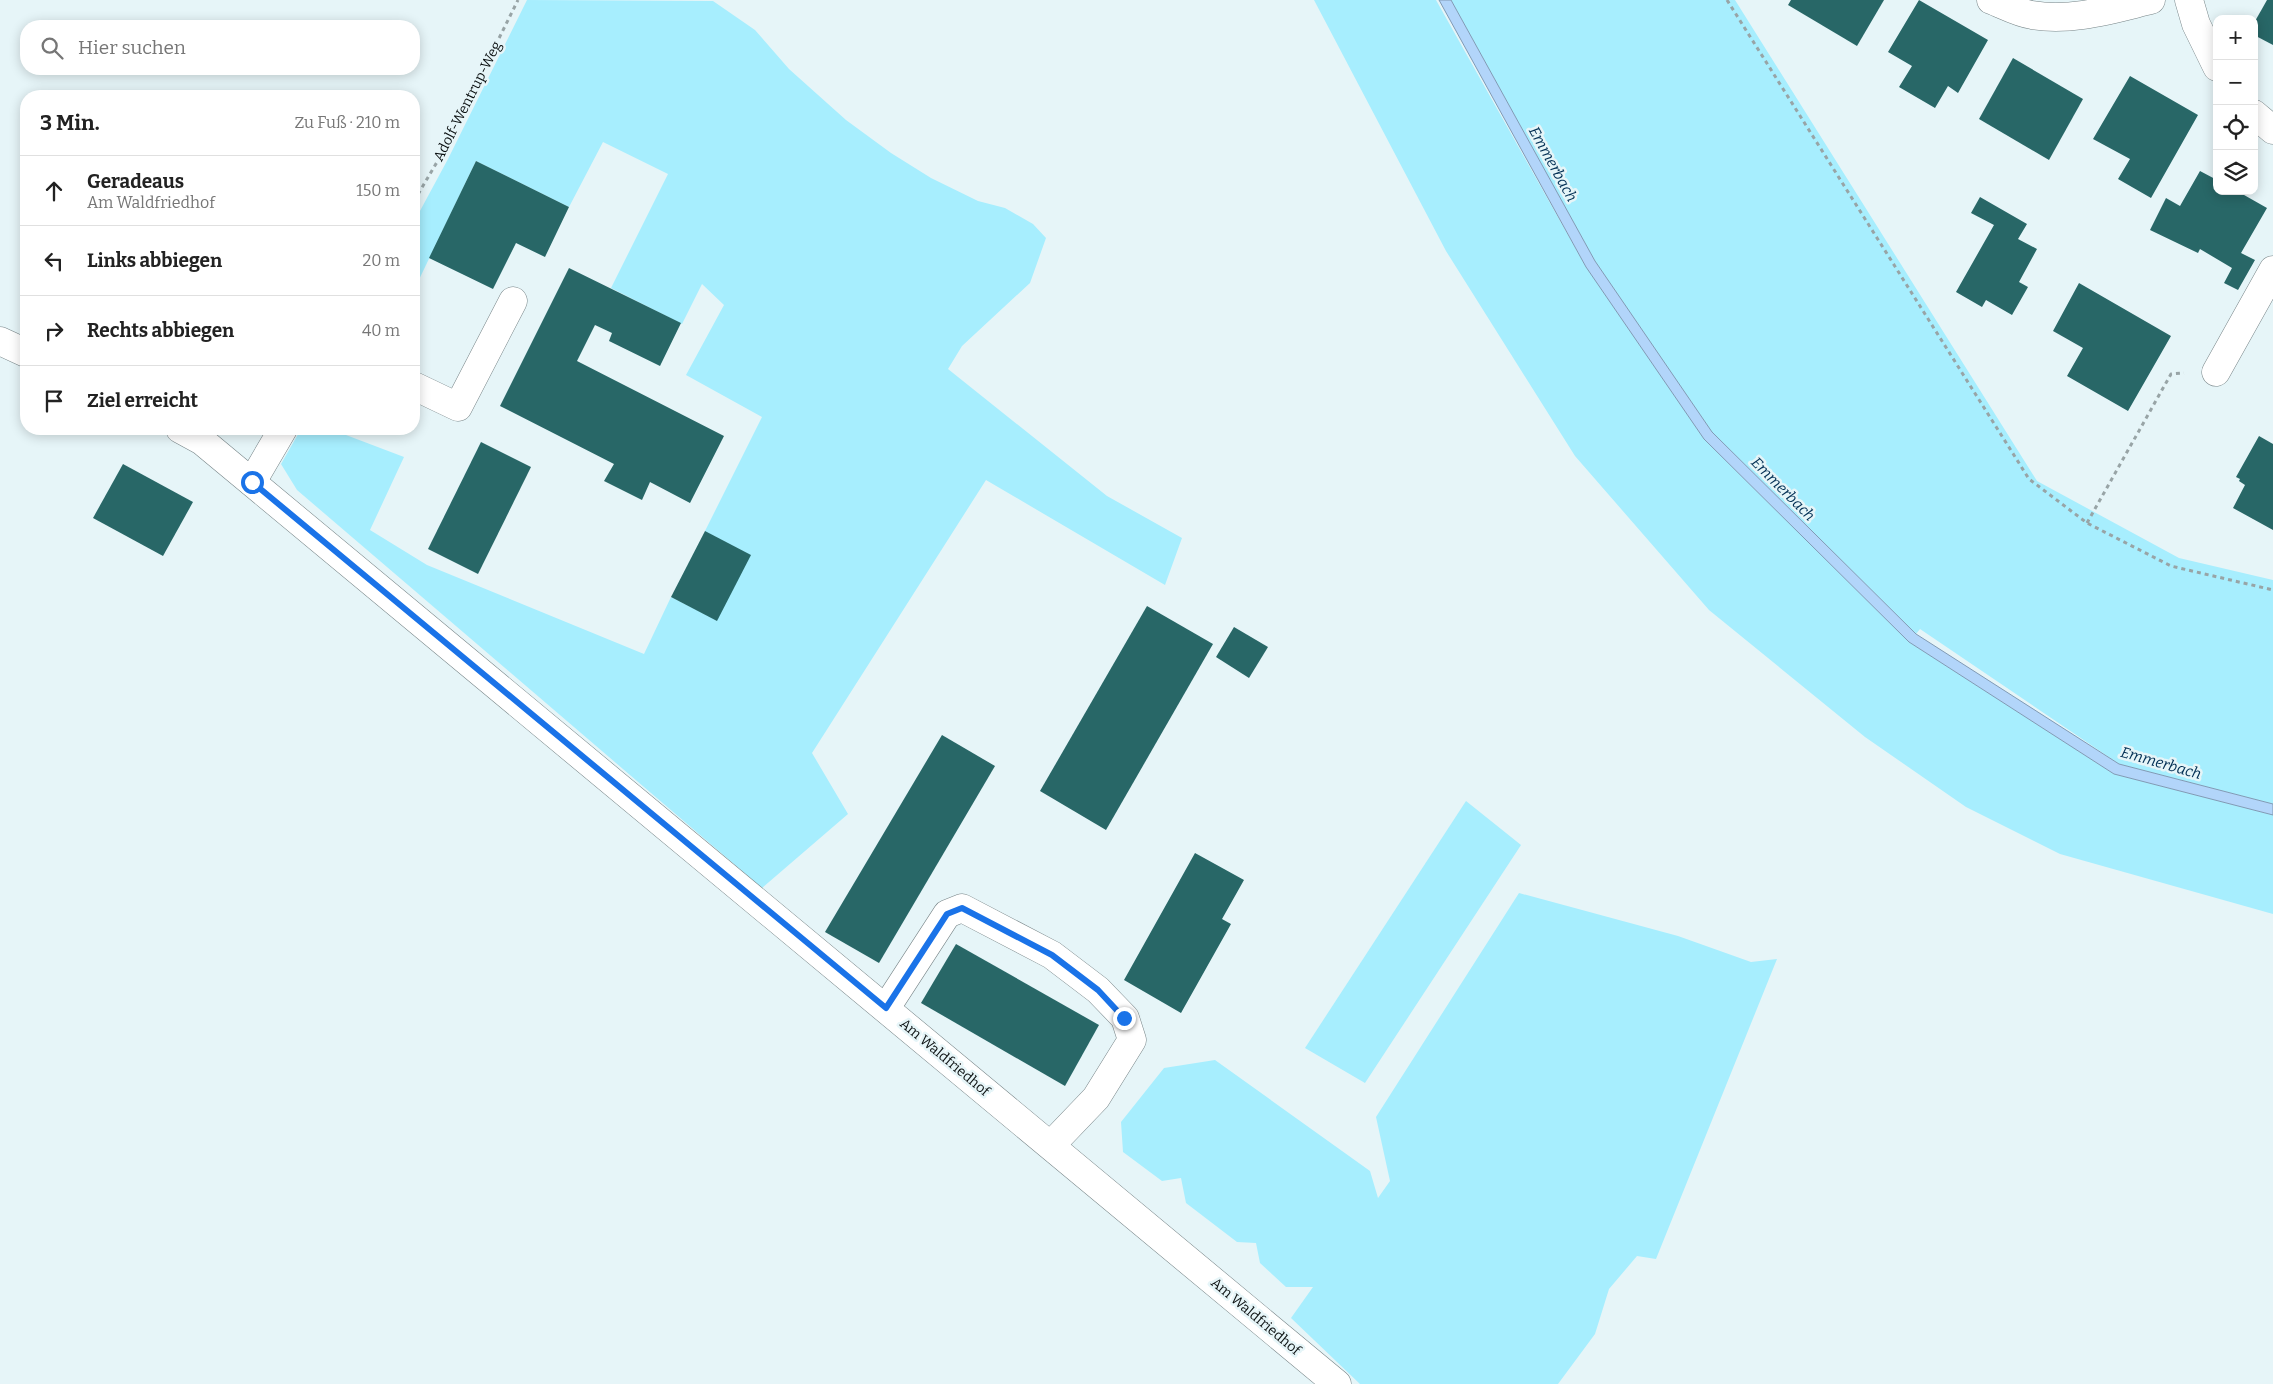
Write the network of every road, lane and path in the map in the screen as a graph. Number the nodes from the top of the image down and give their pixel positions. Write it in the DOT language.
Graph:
graph roads {
  1 [pos="518,0"];
  2 [pos="1727,0"];
  3 [pos="1991,0"];
  4 [pos="2151,0"];
  5 [pos="2189,0"];
  6 [pos="2214,60"];
  7 [pos="2258,117"];
  8 [pos="2273,130"];
  9 [pos="420,191"];
  10 [pos="2273,270"];
  11 [pos="513,301"];
  12 [pos="0,341"];
  13 [pos="20,350"];
  14 [pos="2216,372"];
  15 [pos="420,389"];
  16 [pos="191,435"];
  17 [pos="279,435"];
  18 [pos="252,482"];
  19 [pos="2086,523"];
  20 [pos="2273,590"];
  21 [pos="886,1008"];
  22 [pos="1051,1145"];
  23 [pos="1337,1384"];
  1 -- 9 [label="path, Adolf-Wentrup-Weg"];
  2 -- 19 [label="path"];
  3 -- 4 [label="street"];
  5 -- 6 [label="street"];
  7 -- 8 [label="street"];
  10 -- 14 [label="street"];
  11 -- 15 [label="street"];
  12 -- 13 [label="street"];
  14 -- 19 [label="path"];
  16 -- 18 [label="street, Am Waldfriedhof"];
  17 -- 18 [label="street"];
  18 -- 21 [label="street, Am Waldfriedhof"];
  19 -- 20 [label="path"];
  21 -- 22 [label="street, Am Waldfriedhof"];
  21 -- 22 [label="street"];
  22 -- 23 [label="street, Am Waldfriedhof"];
}
